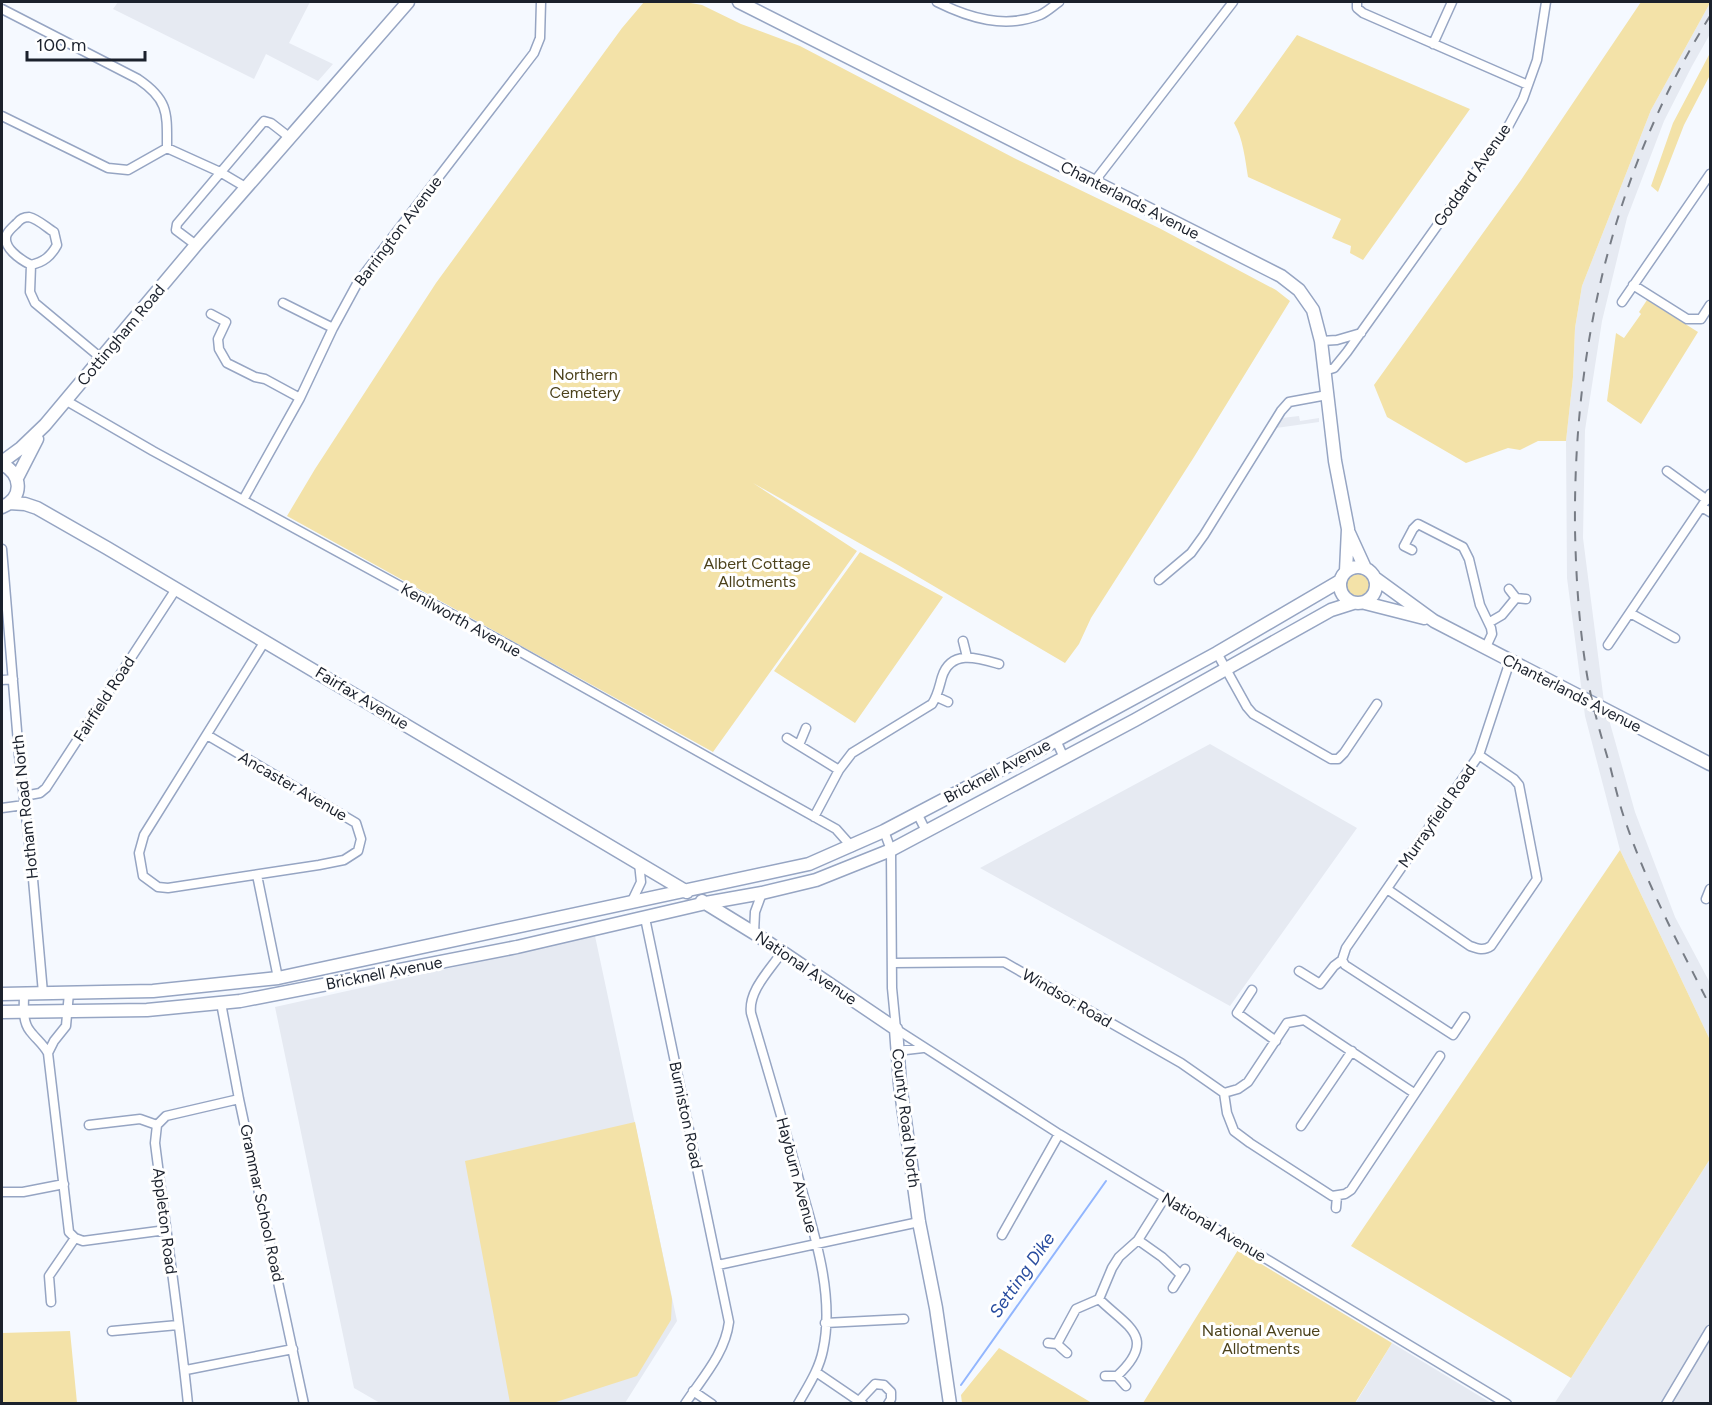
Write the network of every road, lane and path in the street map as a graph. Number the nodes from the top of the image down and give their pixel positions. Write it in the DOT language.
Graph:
graph roads {
  1 [pos="408,2"];
  2 [pos="541,2"];
  3 [pos="739,2"];
  4 [pos="937,2"];
  5 [pos="1059,2"];
  6 [pos="1233,2"];
  7 [pos="1357,2"];
  8 [pos="1452,2"];
  9 [pos="1546,2"];
  10 [pos="2,9"];
  11 [pos="1433,44"];
  12 [pos="1528,85"];
  13 [pos="2,116"];
  14 [pos="290,137"];
  15 [pos="167,148"];
  16 [pos="219,172"];
  17 [pos="1710,174"];
  18 [pos="1094,182"];
  19 [pos="247,188"];
  20 [pos="196,245"];
  21 [pos="31,265"];
  22 [pos="1634,285"];
  23 [pos="1622,302"];
  24 [pos="283,303"];
  25 [pos="1710,305"];
  26 [pos="211,314"];
  27 [pos="333,328"];
  28 [pos="1360,333"];
  29 [pos="1321,341"];
  30 [pos="101,358"];
  31 [pos="1324,371"];
  32 [pos="1327,394"];
  33 [pos="300,398"];
  34 [pos="65,400"];
  35 [pos="45,425"];
  36 [pos="2,463"];
  37 [pos="1667,471"];
  38 [pos="17,481"];
  39 [pos="243,500"];
  40 [pos="1706,500"];
  41 [pos="4,508"];
  42 [pos="37,508"];
  43 [pos="1710,512"];
  44 [pos="1348,529"];
  45 [pos="2,549"];
  46 [pos="1412,550"];
  47 [pos="1365,568"];
  48 [pos="1343,576"];
  49 [pos="1375,578"];
  50 [pos="1159,580"];
  51 [pos="176,589"];
  52 [pos="1509,589"];
  53 [pos="1516,598"];
  54 [pos="1526,599"];
  55 [pos="1359,603"];
  56 [pos="1630,613"];
  57 [pos="1434,621"];
  58 [pos="1490,622"];
  59 [pos="1675,638"];
  60 [pos="265,641"];
  61 [pos="963,641"];
  62 [pos="1608,645"];
  63 [pos="1485,649"];
  64 [pos="1217,653"];
  65 [pos="967,657"];
  66 [pos="1510,661"];
  67 [pos="999,664"];
  68 [pos="1226,669"];
  69 [pos="12,679"];
  70 [pos="2,680"];
  71 [pos="937,697"];
  72 [pos="948,702"];
  73 [pos="1377,704"];
  74 [pos="806,728"];
  75 [pos="207,735"];
  76 [pos="787,738"];
  77 [pos="1056,740"];
  78 [pos="799,745"];
  79 [pos="1479,755"];
  80 [pos="1064,758"];
  81 [pos="1710,764"];
  82 [pos="839,770"];
  83 [pos="24,801"];
  84 [pos="2,808"];
  85 [pos="917,813"];
  86 [pos="814,817"];
  87 [pos="884,831"];
  88 [pos="926,831"];
  89 [pos="852,847"];
  90 [pos="891,850"];
  91 [pos="639,863"];
  92 [pos="809,864"];
  93 [pos="257,875"];
  94 [pos="816,880"];
  95 [pos="1387,889"];
  96 [pos="1710,889"];
  97 [pos="686,891"];
  98 [pos="762,893"];
  99 [pos="1706,899"];
  100 [pos="706,903"];
  101 [pos="630,904"];
  102 [pos="645,918"];
  103 [pos="754,933"];
  104 [pos="782,952"];
  105 [pos="358,959"];
  106 [pos="1342,960"];
  107 [pos="893,963"];
  108 [pos="1299,971"];
  109 [pos="362,976"];
  110 [pos="278,978"];
  111 [pos="1252,990"];
  112 [pos="43,993"];
  113 [pos="69,993"];
  114 [pos="2,994"];
  115 [pos="24,994"];
  116 [pos="220,1003"];
  117 [pos="2,1012"];
  118 [pos="23,1012"];
  119 [pos="68,1012"];
  120 [pos="1465,1017"];
  121 [pos="896,1029"];
  122 [pos="1276,1041"];
  123 [pos="923,1048"];
  124 [pos="897,1051"];
  125 [pos="1352,1051"];
  126 [pos="48,1053"];
  127 [pos="1440,1056"];
  128 [pos="1224,1093"];
  129 [pos="1414,1093"];
  130 [pos="239,1099"];
  131 [pos="89,1125"];
  132 [pos="157,1125"];
  133 [pos="1301,1126"];
  134 [pos="1059,1134"];
  135 [pos="64,1184"];
  136 [pos="2,1192"];
  137 [pos="1337,1196"];
  138 [pos="1165,1197"];
  139 [pos="1336,1208"];
  140 [pos="920,1222"];
  141 [pos="166,1230"];
  142 [pos="72,1235"];
  143 [pos="1002,1236"];
  144 [pos="1138,1240"];
  145 [pos="815,1243"];
  146 [pos="718,1265"];
  147 [pos="1173,1288"];
  148 [pos="1099,1299"];
  149 [pos="51,1302"];
  150 [pos="904,1319"];
  151 [pos="825,1323"];
  152 [pos="178,1325"];
  153 [pos="1710,1330"];
  154 [pos="112,1331"];
  155 [pos="1048,1343"];
  156 [pos="1058,1344"];
  157 [pos="293,1349"];
  158 [pos="1067,1353"];
  159 [pos="186,1370"];
  160 [pos="816,1372"];
  161 [pos="1105,1376"];
  162 [pos="1117,1376"];
  163 [pos="1126,1386"];
  164 [pos="693,1391"];
  165 [pos="862,1402"];
  166 [pos="188,1404"];
  167 [pos="304,1404"];
  168 [pos="685,1404"];
  169 [pos="712,1404"];
  170 [pos="798,1404"];
  171 [pos="888,1404"];
  172 [pos="950,1404"];
  173 [pos="1507,1404"];
  174 [pos="1666,1404"];
  1 -- 14 [label="street, Cottingham Road"];
  2 -- 27 [label="street, Barrington Avenue"];
  3 -- 18 [label="street, Chanterlands Avenue"];
  4 -- 5 [label="street"];
  6 -- 18 [label="street"];
  7 -- 11 [label="street"];
  8 -- 11 [label="street"];
  9 -- 12 [label="street, Goddard Avenue"];
  10 -- 15 [label="street"];
  11 -- 12 [label="street"];
  12 -- 28 [label="street, Goddard Avenue"];
  13 -- 15 [label="street"];
  14 -- 16 [label="street"];
  14 -- 19 [label="street, Cottingham Road"];
  15 -- 16 [label="street"];
  16 -- 19 [label="street"];
  16 -- 20 [label="street"];
  17 -- 22 [label="street"];
  18 -- 29 [label="street, Chanterlands Avenue"];
  19 -- 20 [label="street, Cottingham Road"];
  20 -- 30 [label="street, Cottingham Road"];
  21 -- 21 [label="street"];
  21 -- 30 [label="street"];
  22 -- 23 [label="street"];
  22 -- 25 [label="street"];
  24 -- 27 [label="street"];
  26 -- 33 [label="street"];
  27 -- 33 [label="street, Barrington Avenue"];
  28 -- 29 [label="street"];
  28 -- 31 [label="street, Goddard Avenue"];
  29 -- 31 [label="street, Chanterlands Avenue"];
  30 -- 34 [label="street, Cottingham Road"];
  31 -- 32 [label="street, Chanterlands Avenue"];
  32 -- 44 [label="street, Chanterlands Avenue"];
  32 -- 50 [label="street"];
  33 -- 39 [label="street, Barrington Avenue"];
  34 -- 35 [label="street, Cottingham Road"];
  34 -- 39 [label="street, Kenilworth Avenue"];
  35 -- 36 [label="street, Cottingham Road"];
  35 -- 38 [label="street, Cottingham Road"];
  36 -- 38 [label="street, Fairfax Avenue"];
  37 -- 40 [label="street"];
  38 -- 41 [label="street, Cottingham Road"];
  38 -- 42 [label="street, Fairfax Avenue"];
  39 -- 86 [label="street, Kenilworth Avenue"];
  40 -- 43 [label="street"];
  40 -- 56 [label="street"];
  41 -- 42 [label="street, Fairfax Avenue"];
  42 -- 51 [label="street, Fairfax Avenue"];
  44 -- 47 [label="street, Chanterlands Avenue"];
  44 -- 48 [label="street, Chanterlands Avenue"];
  45 -- 69 [label="street, Hotham Road North"];
  46 -- 58 [label="street"];
  47 -- 48 [label="street"];
  47 -- 49 [label="street"];
  48 -- 55 [label="street"];
  48 -- 64 [label="street, Bricknell Avenue"];
  49 -- 55 [label="street"];
  49 -- 57 [label="street, Chanterlands Avenue"];
  51 -- 60 [label="street, Fairfax Avenue"];
  51 -- 83 [label="street, Fairfield Road"];
  52 -- 53 [label="street"];
  53 -- 54 [label="street"];
  53 -- 58 [label="street"];
  55 -- 57 [label="street, Chanterlands Avenue"];
  55 -- 68 [label="street, Bricknell Avenue"];
  56 -- 59 [label="street"];
  56 -- 62 [label="street"];
  57 -- 63 [label="street, Chanterlands Avenue"];
  58 -- 63 [label="street"];
  60 -- 75 [label="street, Ancaster Avenue"];
  60 -- 91 [label="street, Fairfax Avenue"];
  61 -- 65 [label="street"];
  63 -- 66 [label="street, Chanterlands Avenue"];
  64 -- 68 [label="street"];
  64 -- 77 [label="street, Bricknell Avenue"];
  65 -- 67 [label="street"];
  65 -- 71 [label="street"];
  66 -- 79 [label="street, Murrayfield Road"];
  66 -- 81 [label="street, Chanterlands Avenue"];
  68 -- 73 [label="street"];
  68 -- 80 [label="street, Bricknell Avenue"];
  69 -- 70 [label="street"];
  69 -- 83 [label="street, Hotham Road North"];
  71 -- 72 [label="street"];
  71 -- 82 [label="street"];
  74 -- 78 [label="street"];
  75 -- 93 [label="street, Ancaster Avenue"];
  75 -- 93 [label="street, Ancaster Avenue"];
  76 -- 78 [label="street"];
  77 -- 80 [label="street"];
  77 -- 85 [label="street, Bricknell Avenue"];
  78 -- 82 [label="street"];
  79 -- 95 [label="street, Murrayfield Road"];
  79 -- 95 [label="street"];
  80 -- 88 [label="street, Bricknell Avenue"];
  82 -- 86 [label="street"];
  83 -- 84 [label="street, Fairfield Road"];
  83 -- 112 [label="street, Hotham Road North"];
  85 -- 87 [label="street, Bricknell Avenue"];
  85 -- 88 [label="street"];
  86 -- 89 [label="street, Kenilworth Avenue"];
  87 -- 89 [label="street, Bricknell Avenue"];
  87 -- 90 [label="street, County Road North"];
  88 -- 90 [label="street, Bricknell Avenue"];
  89 -- 92 [label="street, Bricknell Avenue"];
  90 -- 94 [label="street, Bricknell Avenue"];
  90 -- 107 [label="street, County Road North"];
  91 -- 97 [label="street, Fairfax Avenue"];
  91 -- 101 [label="street"];
  92 -- 94 [label="street"];
  92 -- 97 [label="street, Bricknell Avenue"];
  93 -- 110 [label="street"];
  94 -- 98 [label="street, Bricknell Avenue"];
  95 -- 106 [label="street, Murrayfield Road"];
  96 -- 99 [label="street"];
  97 -- 100 [label="street, National Avenue"];
  97 -- 101 [label="street, Bricknell Avenue"];
  98 -- 100 [label="street, Bricknell Avenue"];
  98 -- 103 [label="street"];
  100 -- 102 [label="street, Bricknell Avenue"];
  100 -- 103 [label="street, National Avenue"];
  101 -- 105 [label="street, Bricknell Avenue"];
  102 -- 109 [label="street, Bricknell Avenue"];
  102 -- 146 [label="street, Burniston Road"];
  103 -- 104 [label="street, National Avenue"];
  104 -- 121 [label="street, National Avenue"];
  104 -- 145 [label="street, Hayburn Avenue"];
  105 -- 109 [label="street"];
  105 -- 110 [label="street, Bricknell Avenue"];
  106 -- 108 [label="street, Murrayfield Road"];
  106 -- 120 [label="street"];
  107 -- 121 [label="street, County Road North"];
  107 -- 128 [label="street, Windsor Road"];
  109 -- 116 [label="street, Bricknell Avenue"];
  110 -- 113 [label="street, Bricknell Avenue"];
  111 -- 122 [label="street"];
  112 -- 113 [label="street, Bricknell Avenue"];
  112 -- 115 [label="street, Bricknell Avenue"];
  113 -- 119 [label="street"];
  114 -- 115 [label="street, Bricknell Avenue"];
  115 -- 118 [label="street"];
  116 -- 119 [label="street, Bricknell Avenue"];
  116 -- 130 [label="street, Grammar School Road"];
  117 -- 118 [label="street, Bricknell Avenue"];
  118 -- 119 [label="street, Bricknell Avenue"];
  118 -- 126 [label="street"];
  119 -- 126 [label="street"];
  121 -- 123 [label="street, National Avenue"];
  121 -- 124 [label="street, County Road North"];
  122 -- 125 [label="street"];
  122 -- 128 [label="street"];
  123 -- 124 [label="street"];
  123 -- 134 [label="street, National Avenue"];
  124 -- 140 [label="street, County Road North"];
  125 -- 129 [label="street"];
  125 -- 133 [label="street"];
  126 -- 135 [label="street"];
  127 -- 129 [label="street"];
  128 -- 137 [label="street"];
  129 -- 137 [label="street"];
  130 -- 132 [label="street"];
  130 -- 157 [label="street, Grammar School Road"];
  131 -- 132 [label="street"];
  132 -- 141 [label="street, Appleton Road"];
  134 -- 138 [label="street, National Avenue"];
  134 -- 143 [label="street"];
  135 -- 136 [label="street"];
  135 -- 142 [label="street"];
  137 -- 139 [label="street"];
  138 -- 144 [label="street"];
  138 -- 173 [label="street, National Avenue"];
  140 -- 145 [label="street"];
  140 -- 172 [label="street, County Road North"];
  141 -- 142 [label="street"];
  141 -- 152 [label="street, Appleton Road"];
  142 -- 149 [label="street"];
  144 -- 147 [label="street"];
  144 -- 148 [label="street"];
  145 -- 146 [label="street"];
  145 -- 151 [label="street, Hayburn Avenue"];
  146 -- 164 [label="street, Burniston Road"];
  148 -- 156 [label="street"];
  148 -- 162 [label="street"];
  150 -- 151 [label="street"];
  151 -- 160 [label="street, Hayburn Avenue"];
  152 -- 154 [label="street"];
  152 -- 159 [label="street, Appleton Road"];
  153 -- 174 [label="street"];
  155 -- 156 [label="street"];
  156 -- 158 [label="street"];
  157 -- 159 [label="street"];
  157 -- 167 [label="street, Grammar School Road"];
  159 -- 166 [label="street, Appleton Road"];
  160 -- 165 [label="street"];
  160 -- 170 [label="street, Hayburn Avenue"];
  161 -- 162 [label="street"];
  162 -- 163 [label="street"];
  164 -- 168 [label="street, Burniston Road"];
  164 -- 169 [label="street"];
  165 -- 171 [label="street"];
}
